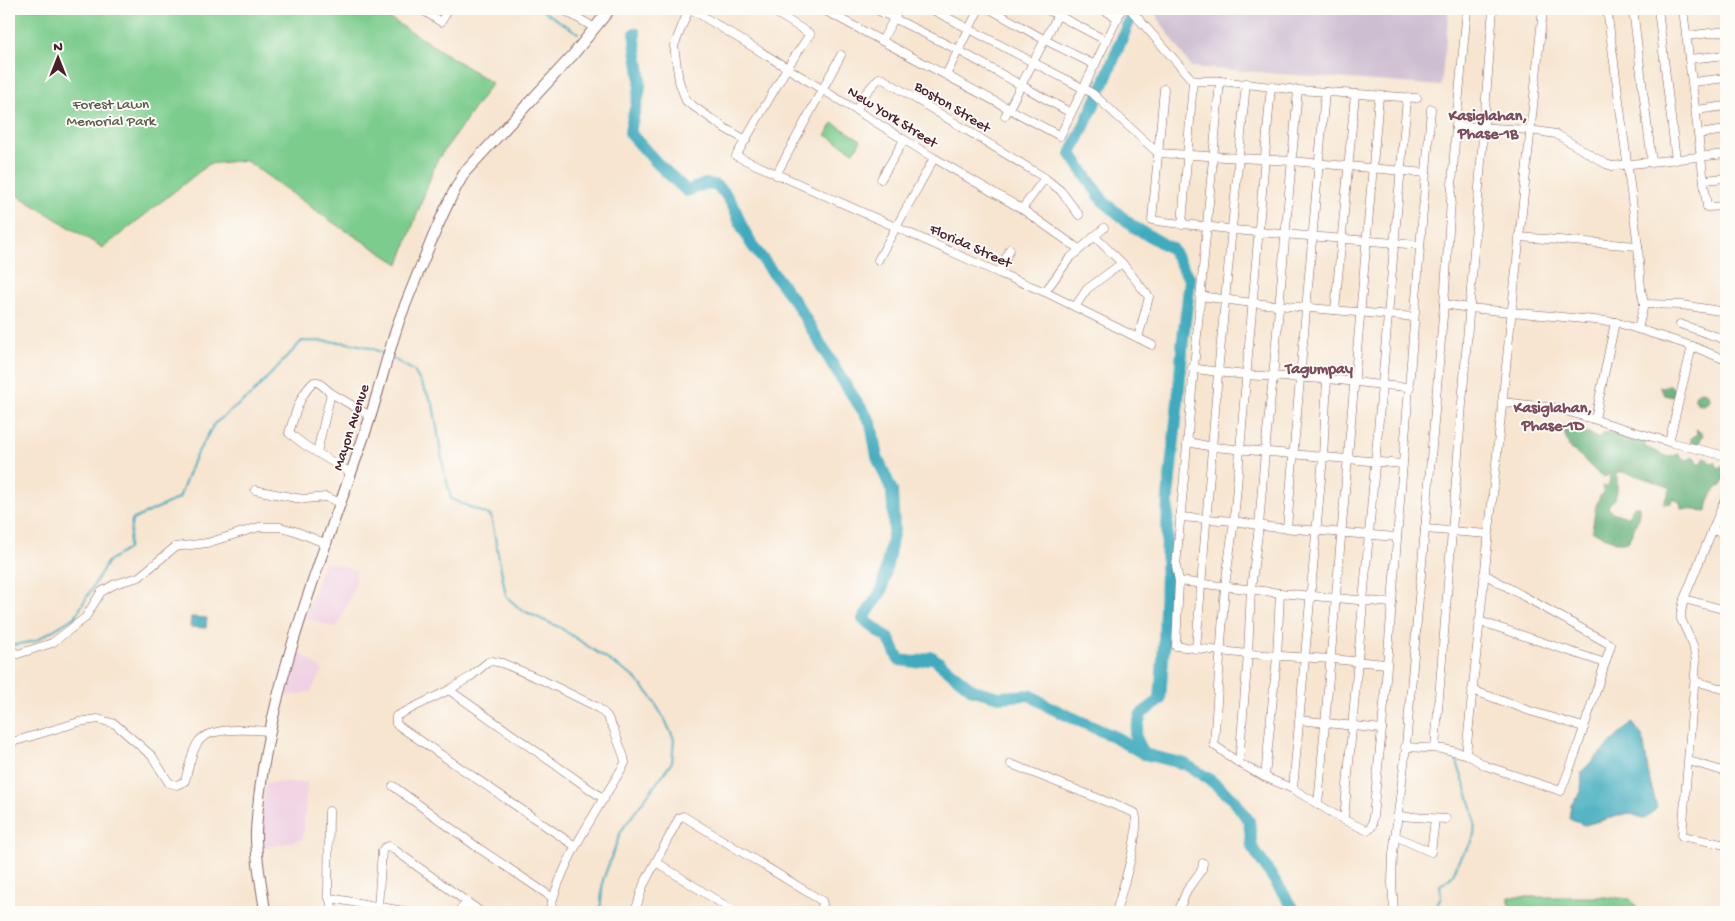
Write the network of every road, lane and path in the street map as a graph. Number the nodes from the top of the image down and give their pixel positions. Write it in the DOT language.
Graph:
graph roads {
  1 [pos="421,9"];
  2 [pos="449,9"];
  3 [pos="562,9"];
  4 [pos="610,9"];
  5 [pos="690,9"];
  6 [pos="770,9"];
  7 [pos="822,9"];
  8 [pos="875,9"];
  9 [pos="900,9"];
  10 [pos="931,9"];
  11 [pos="979,9"];
  12 [pos="990,9"];
  13 [pos="1046,9"];
  14 [pos="1102,9"];
  15 [pos="1122,9"];
  16 [pos="1130,9"];
  17 [pos="1467,9"];
  18 [pos="1493,9"];
  19 [pos="1543,9"];
  20 [pos="1607,9"];
  21 [pos="1633,9"];
  22 [pos="1658,9"];
  23 [pos="1683,9"];
  24 [pos="1060,12"];
  25 [pos="1118,18"];
  26 [pos="894,19"];
  27 [pos="595,28"];
  28 [pos="969,28"];
  29 [pos="1726,31"];
  30 [pos="1686,36"];
  31 [pos="1044,40"];
  32 [pos="882,41"];
  33 [pos="1107,41"];
  34 [pos="958,50"];
  35 [pos="841,55"];
  36 [pos="1726,55"];
  37 [pos="1689,59"];
  38 [pos="1034,61"];
  39 [pos="1095,66"];
  40 [pos="787,68"];
  41 [pos="946,75"];
  42 [pos="1726,78"];
  43 [pos="1193,81"];
  44 [pos="1220,81"];
  45 [pos="1693,82"];
  46 [pos="1246,83"];
  47 [pos="1021,86"];
  48 [pos="1271,86"];
  49 [pos="822,89"];
  50 [pos="1083,89"];
  51 [pos="1164,90"];
  52 [pos="1298,90"];
  53 [pos="1325,92"];
  54 [pos="1355,94"];
  55 [pos="1379,96"];
  56 [pos="1407,98"];
  57 [pos="1417,98"];
  58 [pos="1726,106"];
  59 [pos="1010,109"];
  60 [pos="1431,109"];
  61 [pos="857,110"];
  62 [pos="1696,110"];
  63 [pos="1071,113"];
  64 [pos="1006,116"];
  65 [pos="1456,126"];
  66 [pos="1484,128"];
  67 [pos="1530,130"];
  68 [pos="1726,130"];
  69 [pos="1698,134"];
  70 [pos="746,140"];
  71 [pos="904,140"];
  72 [pos="1158,153"];
  73 [pos="1726,154"];
  74 [pos="1186,155"];
  75 [pos="1212,156"];
  76 [pos="1701,157"];
  77 [pos="934,158"];
  78 [pos="1240,158"];
  79 [pos="1264,159"];
  80 [pos="1676,160"];
  81 [pos="1291,161"];
  82 [pos="1652,162"];
  83 [pos="1319,164"];
  84 [pos="1628,165"];
  85 [pos="1348,167"];
  86 [pos="1372,169"];
  87 [pos="1400,171"];
  88 [pos="1426,173"];
  89 [pos="776,175"];
  90 [pos="1045,178"];
  91 [pos="1726,178"];
  92 [pos="881,179"];
  93 [pos="1704,180"];
  94 [pos="1726,206"];
  95 [pos="1022,209"];
  96 [pos="1079,214"];
  97 [pos="1182,225"];
  98 [pos="1206,225"];
  99 [pos="896,227"];
  100 [pos="1104,228"];
  101 [pos="1233,230"];
  102 [pos="1258,231"];
  103 [pos="1285,234"];
  104 [pos="1094,236"];
  105 [pos="1313,236"];
  106 [pos="1519,237"];
  107 [pos="1342,239"];
  108 [pos="1366,241"];
  109 [pos="1394,243"];
  110 [pos="1420,245"];
  111 [pos="1638,246"];
  112 [pos="1010,249"];
  113 [pos="1079,249"];
  114 [pos="878,260"];
  115 [pos="1122,263"];
  116 [pos="999,273"];
  117 [pos="1046,292"];
  118 [pos="1200,296"];
  119 [pos="1226,300"];
  120 [pos="1252,303"];
  121 [pos="1444,304"];
  122 [pos="1644,304"];
  123 [pos="1278,305"];
  124 [pos="1075,307"];
  125 [pos="1307,308"];
  126 [pos="1470,308"];
  127 [pos="1335,310"];
  128 [pos="1512,311"];
  129 [pos="1726,312"];
  130 [pos="1361,313"];
  131 [pos="1388,315"];
  132 [pos="1414,317"];
  133 [pos="1615,322"];
  134 [pos="1680,324"];
  135 [pos="1638,329"];
  136 [pos="1138,338"];
  137 [pos="1726,340"];
  138 [pos="1152,346"];
  139 [pos="1692,346"];
  140 [pos="1726,360"];
  141 [pos="1192,368"];
  142 [pos="1218,373"];
  143 [pos="1246,374"];
  144 [pos="1273,377"];
  145 [pos="1300,378"];
  146 [pos="1327,379"];
  147 [pos="1354,381"];
  148 [pos="1381,386"];
  149 [pos="1410,387"];
  150 [pos="331,393"];
  151 [pos="1502,402"];
  152 [pos="370,416"];
  153 [pos="1596,419"];
  154 [pos="1188,442"];
  155 [pos="1669,442"];
  156 [pos="1213,447"];
  157 [pos="1240,448"];
  158 [pos="1264,451"];
  159 [pos="317,452"];
  160 [pos="1293,453"];
  161 [pos="1726,456"];
  162 [pos="1322,457"];
  163 [pos="1348,459"];
  164 [pos="1375,461"];
  165 [pos="1402,464"];
  166 [pos="352,472"];
  167 [pos="255,490"];
  168 [pos="1726,497"];
  169 [pos="340,503"];
  170 [pos="1180,517"];
  171 [pos="1207,519"];
  172 [pos="1234,520"];
  173 [pos="1259,526"];
  174 [pos="1287,528"];
  175 [pos="1426,529"];
  176 [pos="1316,530"];
  177 [pos="1452,530"];
  178 [pos="1712,530"];
  179 [pos="1341,533"];
  180 [pos="1488,534"];
  181 [pos="1726,534"];
  182 [pos="1369,535"];
  183 [pos="1397,537"];
  184 [pos="327,544"];
  185 [pos="1484,574"];
  186 [pos="1179,581"];
  187 [pos="1201,584"];
  188 [pos="1226,586"];
  189 [pos="1251,589"];
  190 [pos="1280,593"];
  191 [pos="1309,596"];
  192 [pos="1335,598"];
  193 [pos="1684,599"];
  194 [pos="1363,600"];
  195 [pos="1391,603"];
  196 [pos="1726,610"];
  197 [pos="1479,621"];
  198 [pos="9,649"];
  199 [pos="1196,650"];
  200 [pos="1220,650"];
  201 [pos="1248,654"];
  202 [pos="1277,657"];
  203 [pos="1304,657"];
  204 [pos="1331,659"];
  205 [pos="1357,662"];
  206 [pos="1605,663"];
  207 [pos="1386,664"];
  208 [pos="1696,681"];
  209 [pos="448,690"];
  210 [pos="1472,690"];
  211 [pos="1726,690"];
  212 [pos="1299,720"];
  213 [pos="1324,724"];
  214 [pos="1352,726"];
  215 [pos="1583,727"];
  216 [pos="1382,729"];
  217 [pos="270,731"];
  218 [pos="9,743"];
  219 [pos="1406,747"];
  220 [pos="1435,748"];
  221 [pos="1466,754"];
  222 [pos="1688,761"];
  223 [pos="1238,763"];
  224 [pos="1011,764"];
  225 [pos="1726,772"];
  226 [pos="1265,777"];
  227 [pos="393,786"];
  228 [pos="1293,790"];
  229 [pos="604,799"];
  230 [pos="1318,806"];
  231 [pos="329,811"];
  232 [pos="1398,816"];
  233 [pos="1435,818"];
  234 [pos="1446,819"];
  235 [pos="1344,820"];
  236 [pos="1395,836"];
  237 [pos="1726,845"];
  238 [pos="575,846"];
  239 [pos="656,862"];
  240 [pos="1203,863"];
  241 [pos="330,898"];
  242 [pos="553,898"];
  243 [pos="467,902"];
  244 [pos="378,906"];
  245 [pos="265,912"];
  246 [pos="334,912"];
  247 [pos="409,912"];
  248 [pos="458,912"];
  249 [pos="481,912"];
  250 [pos="549,912"];
  251 [pos="635,912"];
  252 [pos="735,912"];
  253 [pos="819,912"];
  254 [pos="1116,912"];
  255 [pos="1178,912"];
  256 [pos="1394,912"];
  1 -- 2 [label="street"];
  3 -- 27 [label="street"];
  4 -- 27 [label="main road, Mayon Avenue"];
  5 -- 40 [label="street, New York Street"];
  5 -- 70 [label="street"];
  6 -- 40 [label="street"];
  7 -- 32 [label="street"];
  8 -- 26 [label="street"];
  9 -- 26 [label="street"];
  10 -- 28 [label="street"];
  11 -- 28 [label="street"];
  12 -- 31 [label="street"];
  13 -- 24 [label="street"];
  14 -- 25 [label="street"];
  15 -- 25 [label="street"];
  16 -- 43 [label="street"];
  17 -- 65 [label="street"];
  18 -- 66 [label="street"];
  19 -- 67 [label="street"];
  20 -- 84 [label="street"];
  21 -- 82 [label="street"];
  22 -- 80 [label="street"];
  23 -- 30 [label="street"];
  24 -- 31 [label="street"];
  24 -- 33 [label="street"];
  25 -- 33 [label="street"];
  26 -- 32 [label="street"];
  26 -- 34 [label="street"];
  27 -- 152 [label="main road, Mayon Avenue"];
  28 -- 34 [label="street"];
  28 -- 38 [label="street"];
  29 -- 30 [label="street"];
  30 -- 37 [label="street"];
  31 -- 38 [label="street"];
  31 -- 39 [label="street"];
  32 -- 41 [label="street"];
  33 -- 39 [label="street"];
  34 -- 41 [label="street"];
  34 -- 47 [label="street"];
  35 -- 49 [label="street"];
  36 -- 37 [label="street"];
  37 -- 45 [label="street"];
  38 -- 47 [label="street"];
  38 -- 50 [label="street"];
  39 -- 50 [label="street"];
  40 -- 49 [label="street, New York Street"];
  40 -- 70 [label="street"];
  41 -- 59 [label="street"];
  42 -- 45 [label="street"];
  43 -- 44 [label="street"];
  43 -- 74 [label="street"];
  44 -- 46 [label="street"];
  44 -- 75 [label="street"];
  45 -- 62 [label="street"];
  46 -- 48 [label="street"];
  46 -- 78 [label="street"];
  47 -- 59 [label="street"];
  47 -- 63 [label="street"];
  48 -- 52 [label="street"];
  48 -- 79 [label="street"];
  49 -- 61 [label="street, New York Street"];
  49 -- 89 [label="street"];
  50 -- 63 [label="street"];
  50 -- 72 [label="street"];
  51 -- 72 [label="street"];
  52 -- 53 [label="street"];
  52 -- 81 [label="street"];
  53 -- 54 [label="street"];
  53 -- 83 [label="street"];
  54 -- 55 [label="street"];
  54 -- 85 [label="street"];
  55 -- 56 [label="street"];
  55 -- 86 [label="street"];
  56 -- 57 [label="street"];
  56 -- 87 [label="street"];
  58 -- 62 [label="street"];
  59 -- 63 [label="street"];
  59 -- 64 [label="street"];
  60 -- 88 [label="street"];
  61 -- 71 [label="street, New York Street"];
  61 -- 90 [label="street, Boston Street"];
  62 -- 69 [label="street"];
  65 -- 66 [label="street"];
  65 -- 121 [label="street"];
  66 -- 67 [label="street"];
  66 -- 126 [label="street"];
  67 -- 84 [label="street"];
  67 -- 106 [label="street"];
  68 -- 69 [label="street"];
  69 -- 76 [label="street"];
  70 -- 89 [label="street, Florida Street"];
  71 -- 77 [label="street, New York Street"];
  71 -- 92 [label="street"];
  72 -- 74 [label="street"];
  72 -- 97 [label="street"];
  73 -- 76 [label="street"];
  74 -- 75 [label="street"];
  74 -- 97 [label="street"];
  75 -- 78 [label="street"];
  75 -- 98 [label="street"];
  76 -- 80 [label="street"];
  76 -- 93 [label="street"];
  77 -- 95 [label="street, New York Street"];
  77 -- 99 [label="street"];
  78 -- 79 [label="street"];
  78 -- 101 [label="street"];
  79 -- 81 [label="street"];
  79 -- 102 [label="street"];
  80 -- 82 [label="street"];
  81 -- 83 [label="street"];
  81 -- 103 [label="street"];
  82 -- 84 [label="street"];
  83 -- 85 [label="street"];
  83 -- 105 [label="street"];
  84 -- 111 [label="street"];
  85 -- 86 [label="street"];
  85 -- 107 [label="street"];
  86 -- 87 [label="street"];
  86 -- 108 [label="street"];
  87 -- 88 [label="street"];
  87 -- 109 [label="street"];
  88 -- 110 [label="street"];
  89 -- 99 [label="street, Florida Street"];
  90 -- 95 [label="street"];
  90 -- 96 [label="street, Boston Street"];
  91 -- 93 [label="street"];
  93 -- 94 [label="street"];
  95 -- 113 [label="street, New York Street"];
  97 -- 98 [label="street"];
  98 -- 101 [label="street"];
  98 -- 118 [label="street"];
  99 -- 114 [label="street"];
  99 -- 116 [label="street, Florida Street"];
  100 -- 104 [label="street"];
  101 -- 102 [label="street"];
  101 -- 119 [label="street"];
  102 -- 103 [label="street"];
  102 -- 120 [label="street"];
  103 -- 105 [label="street"];
  103 -- 123 [label="street"];
  104 -- 113 [label="street"];
  104 -- 115 [label="street"];
  105 -- 107 [label="street"];
  105 -- 125 [label="street"];
  106 -- 111 [label="street"];
  106 -- 128 [label="street"];
  107 -- 108 [label="street"];
  107 -- 127 [label="street"];
  108 -- 109 [label="street"];
  108 -- 130 [label="street"];
  109 -- 110 [label="street"];
  109 -- 131 [label="street"];
  110 -- 132 [label="street"];
  111 -- 122 [label="street"];
  112 -- 116 [label="street"];
  113 -- 117 [label="street"];
  115 -- 124 [label="street"];
  115 -- 136 [label="street"];
  116 -- 117 [label="street, Florida Street"];
  117 -- 124 [label="street, Florida Street"];
  118 -- 119 [label="street"];
  118 -- 141 [label="street"];
  119 -- 120 [label="street"];
  119 -- 142 [label="street"];
  120 -- 123 [label="street"];
  120 -- 143 [label="street"];
  121 -- 126 [label="street"];
  121 -- 175 [label="street"];
  122 -- 129 [label="street"];
  122 -- 135 [label="street"];
  123 -- 125 [label="street"];
  123 -- 144 [label="street"];
  124 -- 136 [label="street, Florida Street"];
  125 -- 127 [label="street"];
  125 -- 145 [label="street"];
  126 -- 128 [label="street"];
  126 -- 177 [label="street"];
  127 -- 130 [label="street"];
  128 -- 133 [label="street"];
  128 -- 151 [label="street"];
  130 -- 131 [label="street"];
  130 -- 147 [label="street"];
  131 -- 132 [label="street"];
  131 -- 148 [label="street"];
  132 -- 149 [label="street"];
  133 -- 135 [label="street"];
  133 -- 153 [label="street"];
  134 -- 137 [label="street"];
  135 -- 139 [label="street"];
  136 -- 138 [label="street, Florida Street"];
  139 -- 140 [label="street"];
  139 -- 155 [label="street"];
  141 -- 142 [label="street"];
  141 -- 154 [label="street"];
  142 -- 143 [label="street"];
  142 -- 156 [label="street"];
  143 -- 144 [label="street"];
  143 -- 157 [label="street"];
  144 -- 145 [label="street"];
  144 -- 158 [label="street"];
  145 -- 146 [label="street"];
  145 -- 160 [label="street"];
  146 -- 147 [label="street"];
  146 -- 162 [label="street"];
  147 -- 148 [label="street"];
  147 -- 163 [label="street"];
  148 -- 149 [label="street"];
  148 -- 164 [label="street"];
  149 -- 165 [label="street"];
  150 -- 152 [label="street"];
  150 -- 159 [label="street"];
  150 -- 159 [label="street"];
  151 -- 153 [label="street"];
  151 -- 180 [label="street"];
  152 -- 166 [label="main road, Mayon Avenue"];
  153 -- 155 [label="street"];
  154 -- 156 [label="street"];
  154 -- 170 [label="street"];
  155 -- 161 [label="street"];
  156 -- 157 [label="street"];
  156 -- 171 [label="street"];
  157 -- 158 [label="street"];
  157 -- 172 [label="street"];
  158 -- 160 [label="street"];
  158 -- 173 [label="street"];
  159 -- 166 [label="street"];
  160 -- 162 [label="street"];
  160 -- 174 [label="street"];
  162 -- 163 [label="street"];
  162 -- 176 [label="street"];
  163 -- 164 [label="street"];
  163 -- 179 [label="street"];
  164 -- 165 [label="street"];
  164 -- 182 [label="street"];
  165 -- 183 [label="street"];
  166 -- 169 [label="main road, Mayon Avenue"];
  167 -- 169 [label="street"];
  168 -- 178 [label="street"];
  169 -- 184 [label="main road, Mayon Avenue"];
  170 -- 171 [label="street"];
  170 -- 186 [label="street"];
  171 -- 172 [label="street"];
  171 -- 187 [label="street"];
  172 -- 173 [label="street"];
  172 -- 188 [label="street"];
  173 -- 174 [label="street"];
  173 -- 189 [label="street"];
  174 -- 176 [label="street"];
  175 -- 177 [label="street"];
  175 -- 219 [label="street"];
  176 -- 179 [label="street"];
  176 -- 191 [label="street"];
  177 -- 180 [label="street"];
  177 -- 220 [label="street"];
  178 -- 181 [label="street"];
  178 -- 193 [label="street"];
  179 -- 182 [label="street"];
  179 -- 192 [label="street"];
  180 -- 185 [label="street"];
  182 -- 183 [label="street"];
  182 -- 194 [label="street"];
  183 -- 195 [label="street"];
  184 -- 198 [label="street"];
  184 -- 217 [label="main road, Mayon Avenue"];
  185 -- 197 [label="street"];
  185 -- 206 [label="street"];
  186 -- 187 [label="street"];
  186 -- 199 [label="street"];
  187 -- 188 [label="street"];
  187 -- 199 [label="street"];
  188 -- 189 [label="street"];
  188 -- 200 [label="street"];
  189 -- 190 [label="street"];
  189 -- 201 [label="street"];
  190 -- 191 [label="street"];
  190 -- 202 [label="street"];
  191 -- 192 [label="street"];
  191 -- 203 [label="street"];
  192 -- 194 [label="street"];
  192 -- 204 [label="street"];
  193 -- 196 [label="street"];
  193 -- 208 [label="street"];
  194 -- 195 [label="street"];
  194 -- 205 [label="street"];
  195 -- 207 [label="street"];
  197 -- 206 [label="street"];
  197 -- 210 [label="street"];
  199 -- 200 [label="street"];
  200 -- 201 [label="street"];
  200 -- 223 [label="street"];
  201 -- 202 [label="street"];
  201 -- 223 [label="street"];
  202 -- 203 [label="street"];
  202 -- 226 [label="street"];
  203 -- 204 [label="street"];
  203 -- 212 [label="street"];
  204 -- 205 [label="street"];
  204 -- 213 [label="street"];
  205 -- 207 [label="street"];
  205 -- 214 [label="street"];
  206 -- 215 [label="street"];
  207 -- 216 [label="street"];
  208 -- 211 [label="street"];
  208 -- 222 [label="street"];
  209 -- 229 [label="street"];
  209 -- 229 [label="street"];
  209 -- 238 [label="street"];
  210 -- 215 [label="street"];
  210 -- 221 [label="street"];
  212 -- 213 [label="street"];
  212 -- 228 [label="street"];
  213 -- 214 [label="street"];
  213 -- 230 [label="street"];
  214 -- 216 [label="street"];
  214 -- 235 [label="street"];
  215 -- 221 [label="street"];
  216 -- 235 [label="street"];
  217 -- 218 [label="street"];
  217 -- 245 [label="main road, Mayon Avenue"];
  219 -- 220 [label="street"];
  219 -- 232 [label="street"];
  220 -- 221 [label="street"];
  222 -- 225 [label="street"];
  222 -- 237 [label="street"];
  223 -- 226 [label="street"];
  224 -- 254 [label="street"];
  226 -- 228 [label="street"];
  227 -- 242 [label="street"];
  228 -- 230 [label="street"];
  229 -- 238 [label="street"];
  230 -- 235 [label="street"];
  231 -- 241 [label="street"];
  232 -- 233 [label="street"];
  232 -- 236 [label="street"];
  233 -- 234 [label="street"];
  233 -- 236 [label="street"];
  236 -- 256 [label="street"];
  238 -- 242 [label="street"];
  239 -- 251 [label="street"];
  239 -- 252 [label="street"];
  239 -- 253 [label="street"];
  240 -- 255 [label="street"];
  241 -- 244 [label="street"];
  241 -- 246 [label="street"];
  242 -- 250 [label="street"];
  243 -- 244 [label="street"];
  243 -- 248 [label="street"];
  243 -- 249 [label="street"];
  244 -- 247 [label="street"];
}
